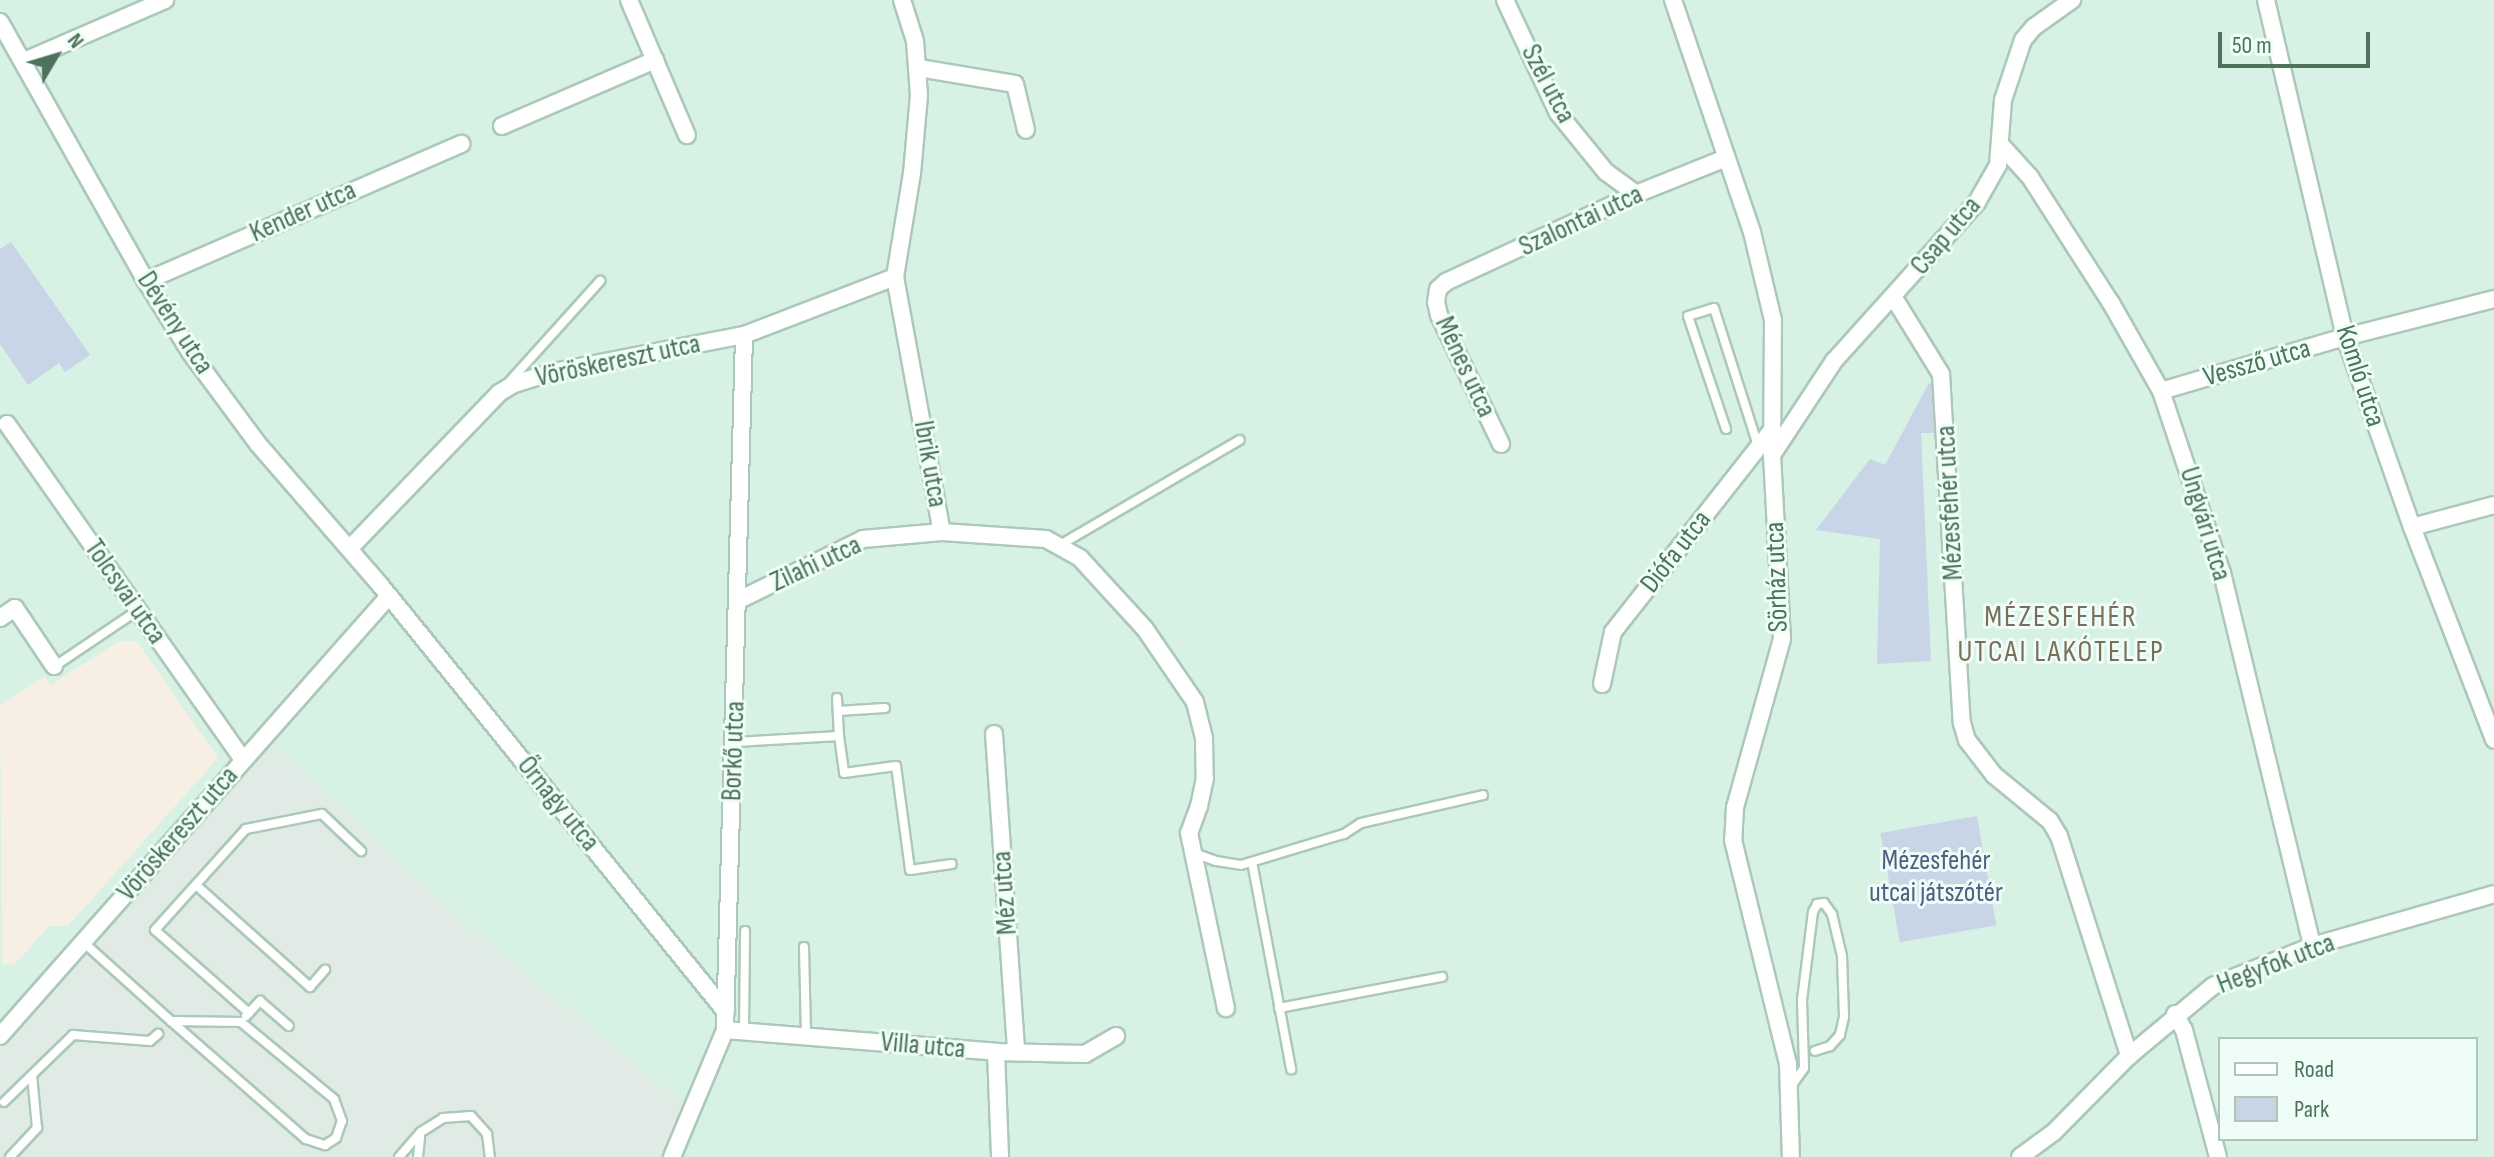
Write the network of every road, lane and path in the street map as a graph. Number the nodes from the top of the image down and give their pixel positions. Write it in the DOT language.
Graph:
graph roads {
  1 [pos="165,0"];
  2 [pos="629,0"];
  3 [pos="902,0"];
  4 [pos="1505,0"];
  5 [pos="1673,0"];
  6 [pos="2072,0"];
  7 [pos="2266,0"];
  8 [pos="0,22"];
  9 [pos="655,60"];
  10 [pos="24,61"];
  11 [pos="919,68"];
  12 [pos="502,126"];
  13 [pos="1026,130"];
  14 [pos="687,135"];
  15 [pos="461,144"];
  16 [pos="2000,144"];
  17 [pos="1726,158"];
  18 [pos="1636,194"];
  19 [pos="895,277"];
  20 [pos="146,281"];
  21 [pos="600,281"];
  22 [pos="1438,289"];
  23 [pos="1894,298"];
  24 [pos="2494,299"];
  25 [pos="744,335"];
  26 [pos="2345,337"];
  27 [pos="2161,391"];
  28 [pos="499,393"];
  29 [pos="7,424"];
  30 [pos="1726,429"];
  31 [pos="1240,440"];
  32 [pos="1501,444"];
  33 [pos="1765,451"];
  34 [pos="2494,505"];
  35 [pos="2412,527"];
  36 [pos="942,532"];
  37 [pos="1060,545"];
  38 [pos="350,548"];
  39 [pos="389,596"];
  40 [pos="739,600"];
  41 [pos="138,610"];
  42 [pos="0,618"];
  43 [pos="54,666"];
  44 [pos="1602,684"];
  45 [pos="2486,696"];
  46 [pos="837,698"];
  47 [pos="885,708"];
  48 [pos="838,711"];
  49 [pos="994,734"];
  50 [pos="839,736"];
  51 [pos="2494,740"];
  52 [pos="735,742"];
  53 [pos="243,760"];
  54 [pos="1483,795"];
  55 [pos="361,851"];
  56 [pos="1193,852"];
  57 [pos="1252,862"];
  58 [pos="952,864"];
  59 [pos="196,885"];
  60 [pos="2494,894"];
  61 [pos="745,931"];
  62 [pos="83,942"];
  63 [pos="2312,946"];
  64 [pos="804,947"];
  65 [pos="325,970"];
  66 [pos="1442,977"];
  67 [pos="1226,1008"];
  68 [pos="1279,1008"];
  69 [pos="726,1012"];
  70 [pos="249,1013"];
  71 [pos="2175,1014"];
  72 [pos="171,1021"];
  73 [pos="241,1022"];
  74 [pos="289,1026"];
  75 [pos="725,1030"];
  76 [pos="744,1031"];
  77 [pos="158,1034"];
  78 [pos="806,1035"];
  79 [pos="0,1036"];
  80 [pos="1116,1036"];
  81 [pos="1815,1051"];
  82 [pos="996,1052"];
  83 [pos="1016,1052"];
  84 [pos="2129,1056"];
  85 [pos="1291,1069"];
  86 [pos="32,1075"];
  87 [pos="1790,1088"];
  88 [pos="4,1102"];
  89 [pos="421,1132"];
  90 [pos="10,1157"];
  91 [pos="399,1157"];
  92 [pos="418,1157"];
  93 [pos="490,1157"];
  94 [pos="672,1157"];
  95 [pos="1000,1157"];
  96 [pos="1791,1157"];
  97 [pos="2020,1157"];
  98 [pos="2218,1157"];
  1 -- 10 [label="street"];
  2 -- 9 [label="street"];
  3 -- 11 [label="street, Ibrik utca"];
  4 -- 18 [label="street, Szél utca"];
  5 -- 17 [label="street, Sörház utca"];
  6 -- 16 [label="street, Csap utca"];
  7 -- 26 [label="street, Komló utca"];
  8 -- 10 [label="street, Dévény utca"];
  9 -- 12 [label="street"];
  9 -- 14 [label="street"];
  10 -- 20 [label="street, Dévény utca"];
  11 -- 13 [label="street"];
  11 -- 19 [label="street, Ibrik utca"];
  15 -- 20 [label="street, Kender utca"];
  16 -- 23 [label="street, Csap utca"];
  16 -- 27 [label="street, Ungvári utca"];
  17 -- 18 [label="street, Szalontai utca"];
  17 -- 33 [label="street, Sörház utca"];
  18 -- 22 [label="street, Szalontai utca"];
  19 -- 25 [label="street, Vöröskereszt utca"];
  19 -- 36 [label="street, Ibrik utca"];
  20 -- 38 [label="street, Dévény utca"];
  21 -- 28 [label="lane"];
  22 -- 32 [label="street, Ménes utca"];
  23 -- 33 [label="street, Csap utca"];
  23 -- 84 [label="street, Mézesfehér utca"];
  24 -- 26 [label="street, Vessző utca"];
  25 -- 28 [label="street, Vöröskereszt utca"];
  25 -- 40 [label="street, Borkő utca"];
  26 -- 27 [label="street, Vessző utca"];
  26 -- 35 [label="street, Komló utca"];
  27 -- 63 [label="street, Ungvári utca"];
  28 -- 38 [label="street, Vöröskereszt utca"];
  29 -- 41 [label="street, Tolcsvai utca"];
  30 -- 33 [label="lane"];
  31 -- 37 [label="lane"];
  33 -- 44 [label="street, Diófa utca"];
  33 -- 87 [label="street, Sörház utca"];
  34 -- 35 [label="street"];
  35 -- 45 [label="street, Komló utca"];
  36 -- 37 [label="street, Ibrik utca"];
  36 -- 40 [label="street, Zilahi utca"];
  37 -- 56 [label="street, Ibrik utca"];
  38 -- 39 [label="street, Dévény utca"];
  39 -- 53 [label="street, Vöröskereszt utca"];
  39 -- 69 [label="street, Őrnagy utca"];
  40 -- 52 [label="street, Borkő utca"];
  41 -- 43 [label="lane"];
  41 -- 53 [label="street, Tolcsvai utca"];
  42 -- 43 [label="street"];
  45 -- 51 [label="street, Komló utca"];
  46 -- 48 [label="lane"];
  47 -- 48 [label="lane"];
  48 -- 50 [label="lane"];
  49 -- 83 [label="street, Méz utca"];
  50 -- 52 [label="lane"];
  50 -- 58 [label="lane"];
  52 -- 69 [label="street, Borkő utca"];
  53 -- 62 [label="street, Vöröskereszt utca"];
  54 -- 57 [label="lane"];
  55 -- 59 [label="lane"];
  56 -- 57 [label="lane"];
  56 -- 67 [label="street, Ibrik utca"];
  57 -- 68 [label="lane"];
  59 -- 65 [label="lane"];
  59 -- 70 [label="lane"];
  60 -- 63 [label="street, Hegyfok utca"];
  61 -- 76 [label="lane"];
  62 -- 72 [label="lane"];
  62 -- 79 [label="street, Vöröskereszt utca"];
  63 -- 71 [label="street, Hegyfok utca"];
  64 -- 78 [label="lane"];
  66 -- 68 [label="lane"];
  68 -- 85 [label="lane"];
  69 -- 75 [label="street, Borkő utca"];
  70 -- 73 [label="lane"];
  70 -- 74 [label="lane"];
  71 -- 84 [label="street, Hegyfok utca"];
  71 -- 98 [label="street"];
  72 -- 73 [label="lane"];
  72 -- 73 [label="lane"];
  75 -- 76 [label="street, Villa utca"];
  75 -- 94 [label="street, Borkő utca"];
  76 -- 78 [label="street, Villa utca"];
  77 -- 86 [label="lane"];
  78 -- 82 [label="street, Villa utca"];
  80 -- 83 [label="street, Villa utca"];
  81 -- 87 [label="lane"];
  82 -- 83 [label="street, Villa utca"];
  82 -- 95 [label="street"];
  84 -- 97 [label="street, Hegyfok utca"];
  86 -- 88 [label="lane"];
  86 -- 90 [label="lane"];
  87 -- 96 [label="street, Sörház utca"];
  89 -- 91 [label="lane"];
  89 -- 92 [label="lane"];
  89 -- 93 [label="lane"];
}
